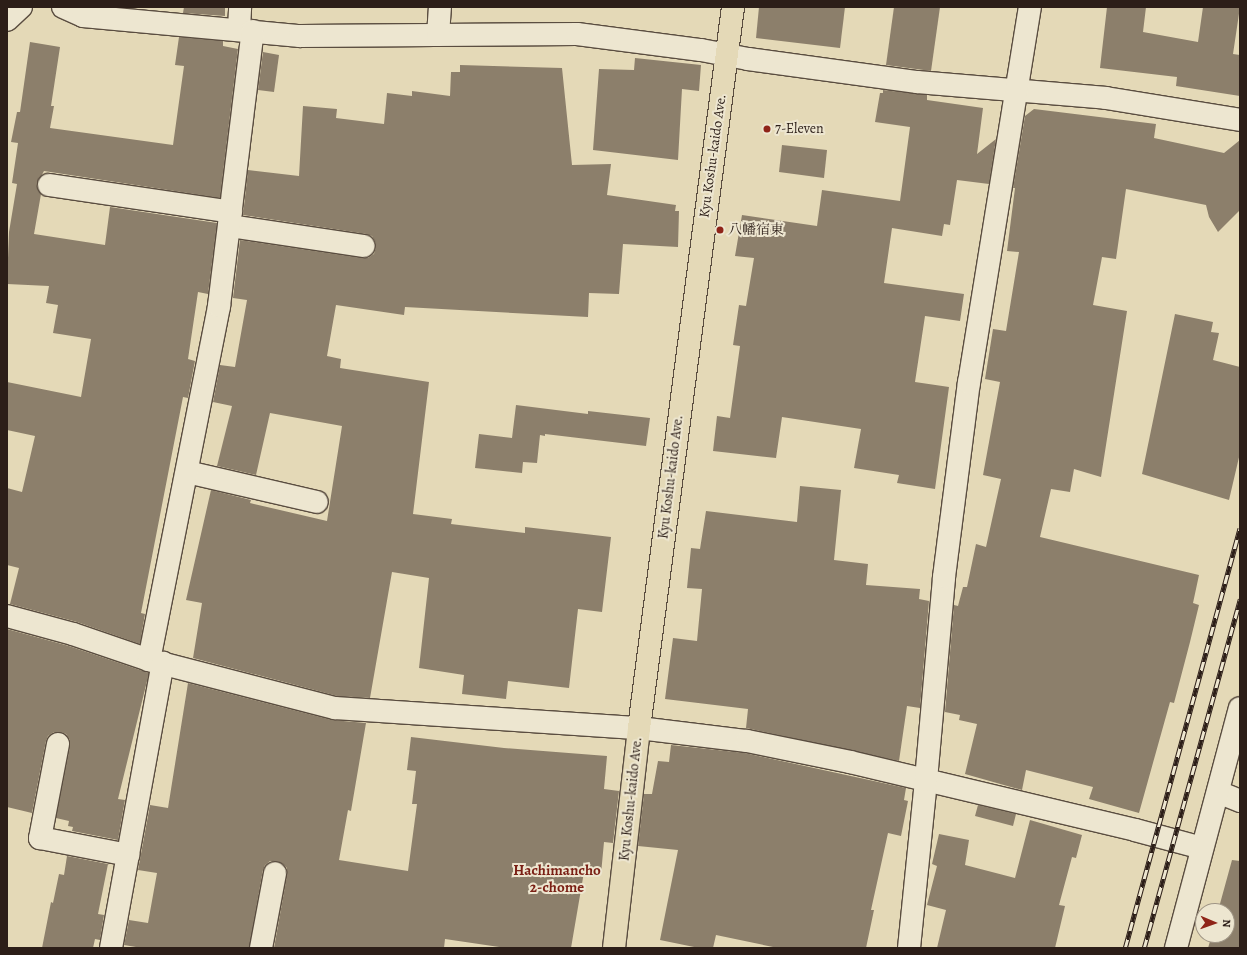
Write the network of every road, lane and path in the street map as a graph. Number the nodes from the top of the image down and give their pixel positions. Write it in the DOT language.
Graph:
graph roads {
  1 [pos="21,7"];
  2 [pos="63,7"];
  3 [pos="240,7"];
  4 [pos="440,7"];
  5 [pos="733,7"];
  6 [pos="1030,7"];
  7 [pos="7,20"];
  8 [pos="246,30"];
  9 [pos="438,35"];
  10 [pos="727,55"];
  11 [pos="1015,90"];
  12 [pos="1240,120"];
  13 [pos="49,186"];
  14 [pos="230,219"];
  15 [pos="364,246"];
  16 [pos="187,472"];
  17 [pos="317,502"];
  18 [pos="7,616"];
  19 [pos="156,662"];
  20 [pos="1240,708"];
  21 [pos="639,728"];
  22 [pos="58,744"];
  23 [pos="926,780"];
  24 [pos="1218,792"];
  25 [pos="1240,801"];
  26 [pos="1202,848"];
  27 [pos="128,855"];
  28 [pos="275,873"];
  29 [pos="111,948"];
  30 [pos="261,948"];
  31 [pos="614,948"];
  32 [pos="908,948"];
  33 [pos="1176,948"];
  1 -- 7 [label="street"];
  2 -- 8 [label="street"];
  3 -- 8 [label="street"];
  4 -- 9 [label="street"];
  5 -- 10 [label="main road, Kyu Koshu-kaido Ave."];
  6 -- 11 [label="street"];
  8 -- 9 [label="street"];
  8 -- 14 [label="street"];
  9 -- 10 [label="street"];
  10 -- 11 [label="street"];
  10 -- 21 [label="main road, Kyu Koshu-kaido Ave."];
  11 -- 12 [label="street"];
  11 -- 23 [label="street"];
  13 -- 14 [label="street"];
  14 -- 15 [label="street"];
  14 -- 16 [label="street"];
  16 -- 17 [label="street"];
  16 -- 19 [label="street"];
  18 -- 19 [label="street"];
  19 -- 21 [label="street"];
  19 -- 27 [label="street"];
  20 -- 24 [label="street"];
  21 -- 23 [label="street"];
  21 -- 31 [label="main road, Kyu Koshu-kaido Ave."];
  22 -- 27 [label="street"];
  23 -- 26 [label="street"];
  23 -- 32 [label="street"];
  24 -- 25 [label="street"];
  24 -- 26 [label="street"];
  26 -- 33 [label="street"];
  27 -- 29 [label="street"];
  28 -- 30 [label="street"];
}
